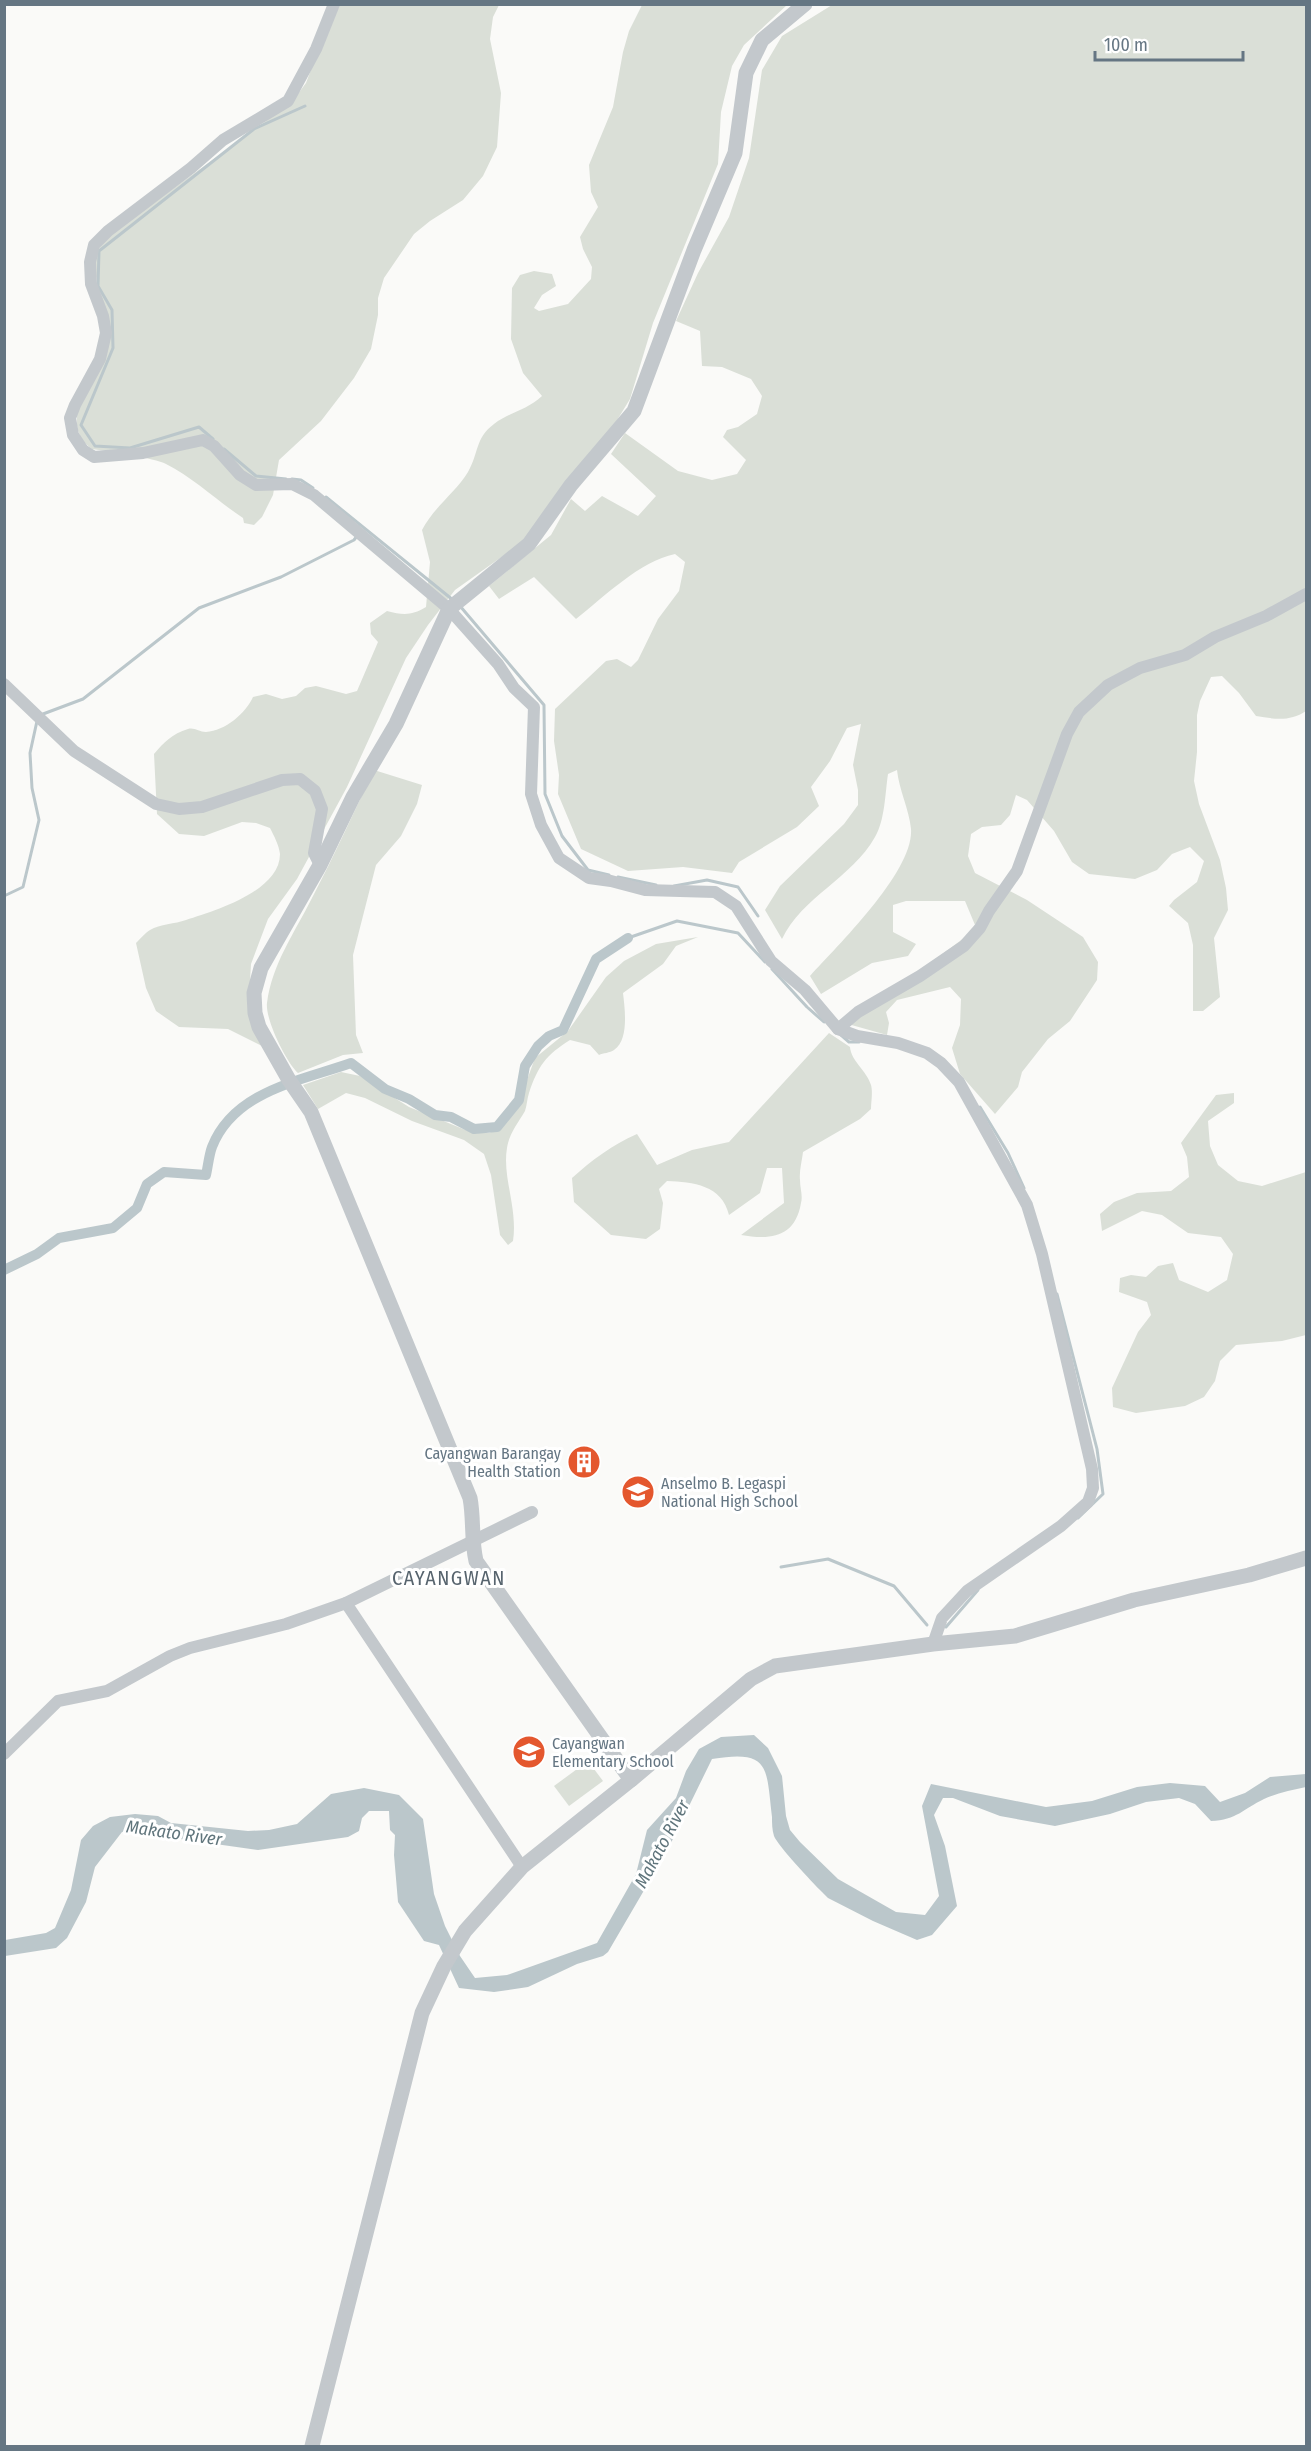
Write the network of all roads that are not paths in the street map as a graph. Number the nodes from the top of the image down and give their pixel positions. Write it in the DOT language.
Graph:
graph roads {
  1 [pos="333,4"];
  2 [pos="805,4"];
  3 [pos="1306,594"];
  4 [pos="449,609"];
  5 [pos="4,684"];
  6 [pos="320,864"];
  7 [pos="838,1029"];
  8 [pos="532,1512"];
  9 [pos="472,1541"];
  10 [pos="1306,1558"];
  11 [pos="346,1603"];
  12 [pos="933,1644"];
  13 [pos="4,1754"];
  14 [pos="631,1780"];
  15 [pos="522,1867"];
  16 [pos="312,2446"];
  1 -- 4 [label="street"];
  2 -- 4 [label="street"];
  3 -- 7 [label="street"];
  4 -- 6 [label="street"];
  4 -- 7 [label="street"];
  5 -- 6 [label="street"];
  6 -- 9 [label="street"];
  7 -- 12 [label="street"];
  8 -- 9 [label="street"];
  9 -- 11 [label="street"];
  9 -- 14 [label="street"];
  10 -- 12 [label="street"];
  11 -- 13 [label="street"];
  11 -- 15 [label="street"];
  12 -- 14 [label="street"];
  14 -- 15 [label="street"];
  15 -- 16 [label="street"];
}
